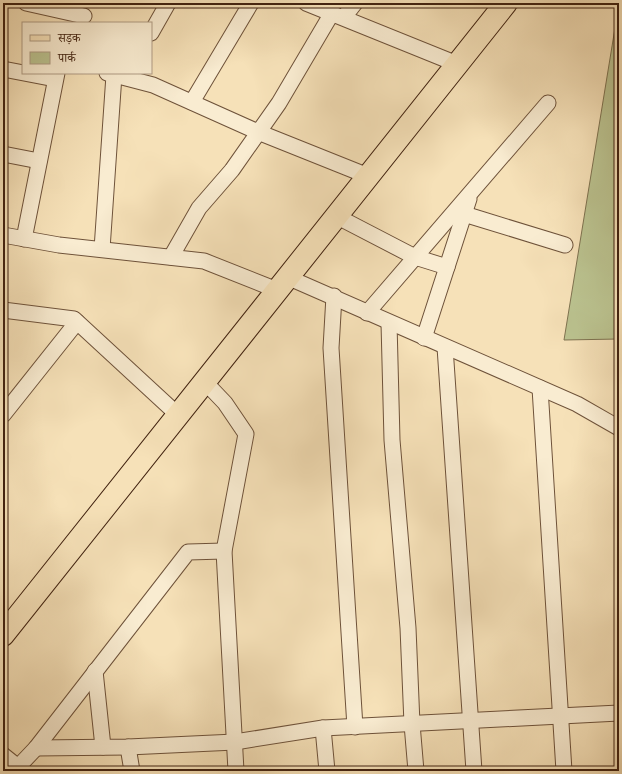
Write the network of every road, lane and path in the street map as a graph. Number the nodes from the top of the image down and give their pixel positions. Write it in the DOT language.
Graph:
graph roads {
  1 [pos="26,3"];
  2 [pos="168,3"];
  3 [pos="251,3"];
  4 [pos="306,3"];
  5 [pos="355,3"];
  6 [pos="506,3"];
  7 [pos="84,14"];
  8 [pos="338,15"];
  9 [pos="152,31"];
  10 [pos="457,64"];
  11 [pos="3,69"];
  12 [pos="22,72"];
  13 [pos="41,74"];
  14 [pos="119,75"];
  15 [pos="56,76"];
  16 [pos="192,102"];
  17 [pos="548,102"];
  18 [pos="258,132"];
  19 [pos="3,154"];
  20 [pos="39,161"];
  21 [pos="368,176"];
  22 [pos="471,192"];
  23 [pos="464,214"];
  24 [pos="336,216"];
  25 [pos="3,235"];
  26 [pos="24,239"];
  27 [pos="565,246"];
  28 [pos="102,249"];
  29 [pos="171,257"];
  30 [pos="415,257"];
  31 [pos="447,267"];
  32 [pos="282,283"];
  33 [pos="334,296"];
  34 [pos="3,310"];
  35 [pos="367,313"];
  36 [pos="77,322"];
  37 [pos="389,323"];
  38 [pos="424,338"];
  39 [pos="445,347"];
  40 [pos="204,381"];
  41 [pos="540,388"];
  42 [pos="178,415"];
  43 [pos="3,416"];
  44 [pos="619,428"];
  45 [pos="224,551"];
  46 [pos="3,635"];
  47 [pos="95,671"];
  48 [pos="619,713"];
  49 [pos="561,717"];
  50 [pos="471,721"];
  51 [pos="412,724"];
  52 [pos="355,727"];
  53 [pos="323,728"];
  54 [pos="235,742"];
  55 [pos="128,747"];
  56 [pos="36,748"];
  57 [pos="104,748"];
  58 [pos="3,755"];
  59 [pos="20,769"];
  60 [pos="132,771"];
  61 [pos="236,771"];
  62 [pos="328,771"];
  63 [pos="416,771"];
  64 [pos="474,771"];
  65 [pos="564,771"];
  1 -- 7 [label="street"];
  2 -- 9 [label="street"];
  3 -- 16 [label="street"];
  4 -- 8 [label="street"];
  5 -- 8 [label="street"];
  6 -- 10 [label="main road"];
  8 -- 10 [label="street"];
  8 -- 18 [label="street"];
  10 -- 21 [label="main road"];
  11 -- 12 [label="street"];
  13 -- 15 [label="street"];
  14 -- 16 [label="street"];
  14 -- 28 [label="street"];
  15 -- 20 [label="street"];
  16 -- 18 [label="street"];
  17 -- 22 [label="street"];
  18 -- 21 [label="street"];
  18 -- 29 [label="street"];
  19 -- 20 [label="street"];
  20 -- 26 [label="street"];
  21 -- 24 [label="main road"];
  22 -- 23 [label="street"];
  22 -- 30 [label="street"];
  23 -- 27 [label="street"];
  23 -- 31 [label="street"];
  24 -- 30 [label="street"];
  24 -- 32 [label="main road"];
  25 -- 26 [label="street"];
  26 -- 28 [label="street"];
  28 -- 29 [label="street"];
  29 -- 32 [label="street"];
  30 -- 31 [label="street"];
  30 -- 35 [label="street"];
  31 -- 38 [label="street"];
  32 -- 33 [label="street"];
  32 -- 40 [label="main road"];
  33 -- 35 [label="street"];
  33 -- 52 [label="street"];
  34 -- 36 [label="street"];
  35 -- 37 [label="street"];
  36 -- 42 [label="street"];
  36 -- 43 [label="street"];
  37 -- 38 [label="street"];
  37 -- 51 [label="street"];
  38 -- 39 [label="street"];
  39 -- 41 [label="street"];
  39 -- 50 [label="street"];
  40 -- 42 [label="main road"];
  40 -- 45 [label="street"];
  41 -- 44 [label="street"];
  41 -- 49 [label="street"];
  42 -- 46 [label="main road"];
  45 -- 47 [label="street"];
  45 -- 54 [label="street"];
  47 -- 56 [label="street"];
  47 -- 57 [label="street"];
  48 -- 49 [label="street"];
  49 -- 50 [label="street"];
  49 -- 65 [label="street"];
  50 -- 51 [label="street"];
  50 -- 64 [label="street"];
  51 -- 52 [label="street"];
  51 -- 63 [label="street"];
  52 -- 53 [label="street"];
  53 -- 54 [label="street"];
  53 -- 62 [label="street"];
  54 -- 55 [label="street"];
  54 -- 61 [label="street"];
  55 -- 57 [label="street"];
  55 -- 60 [label="street"];
  56 -- 57 [label="street"];
  56 -- 59 [label="street"];
  58 -- 59 [label="street"];
}
